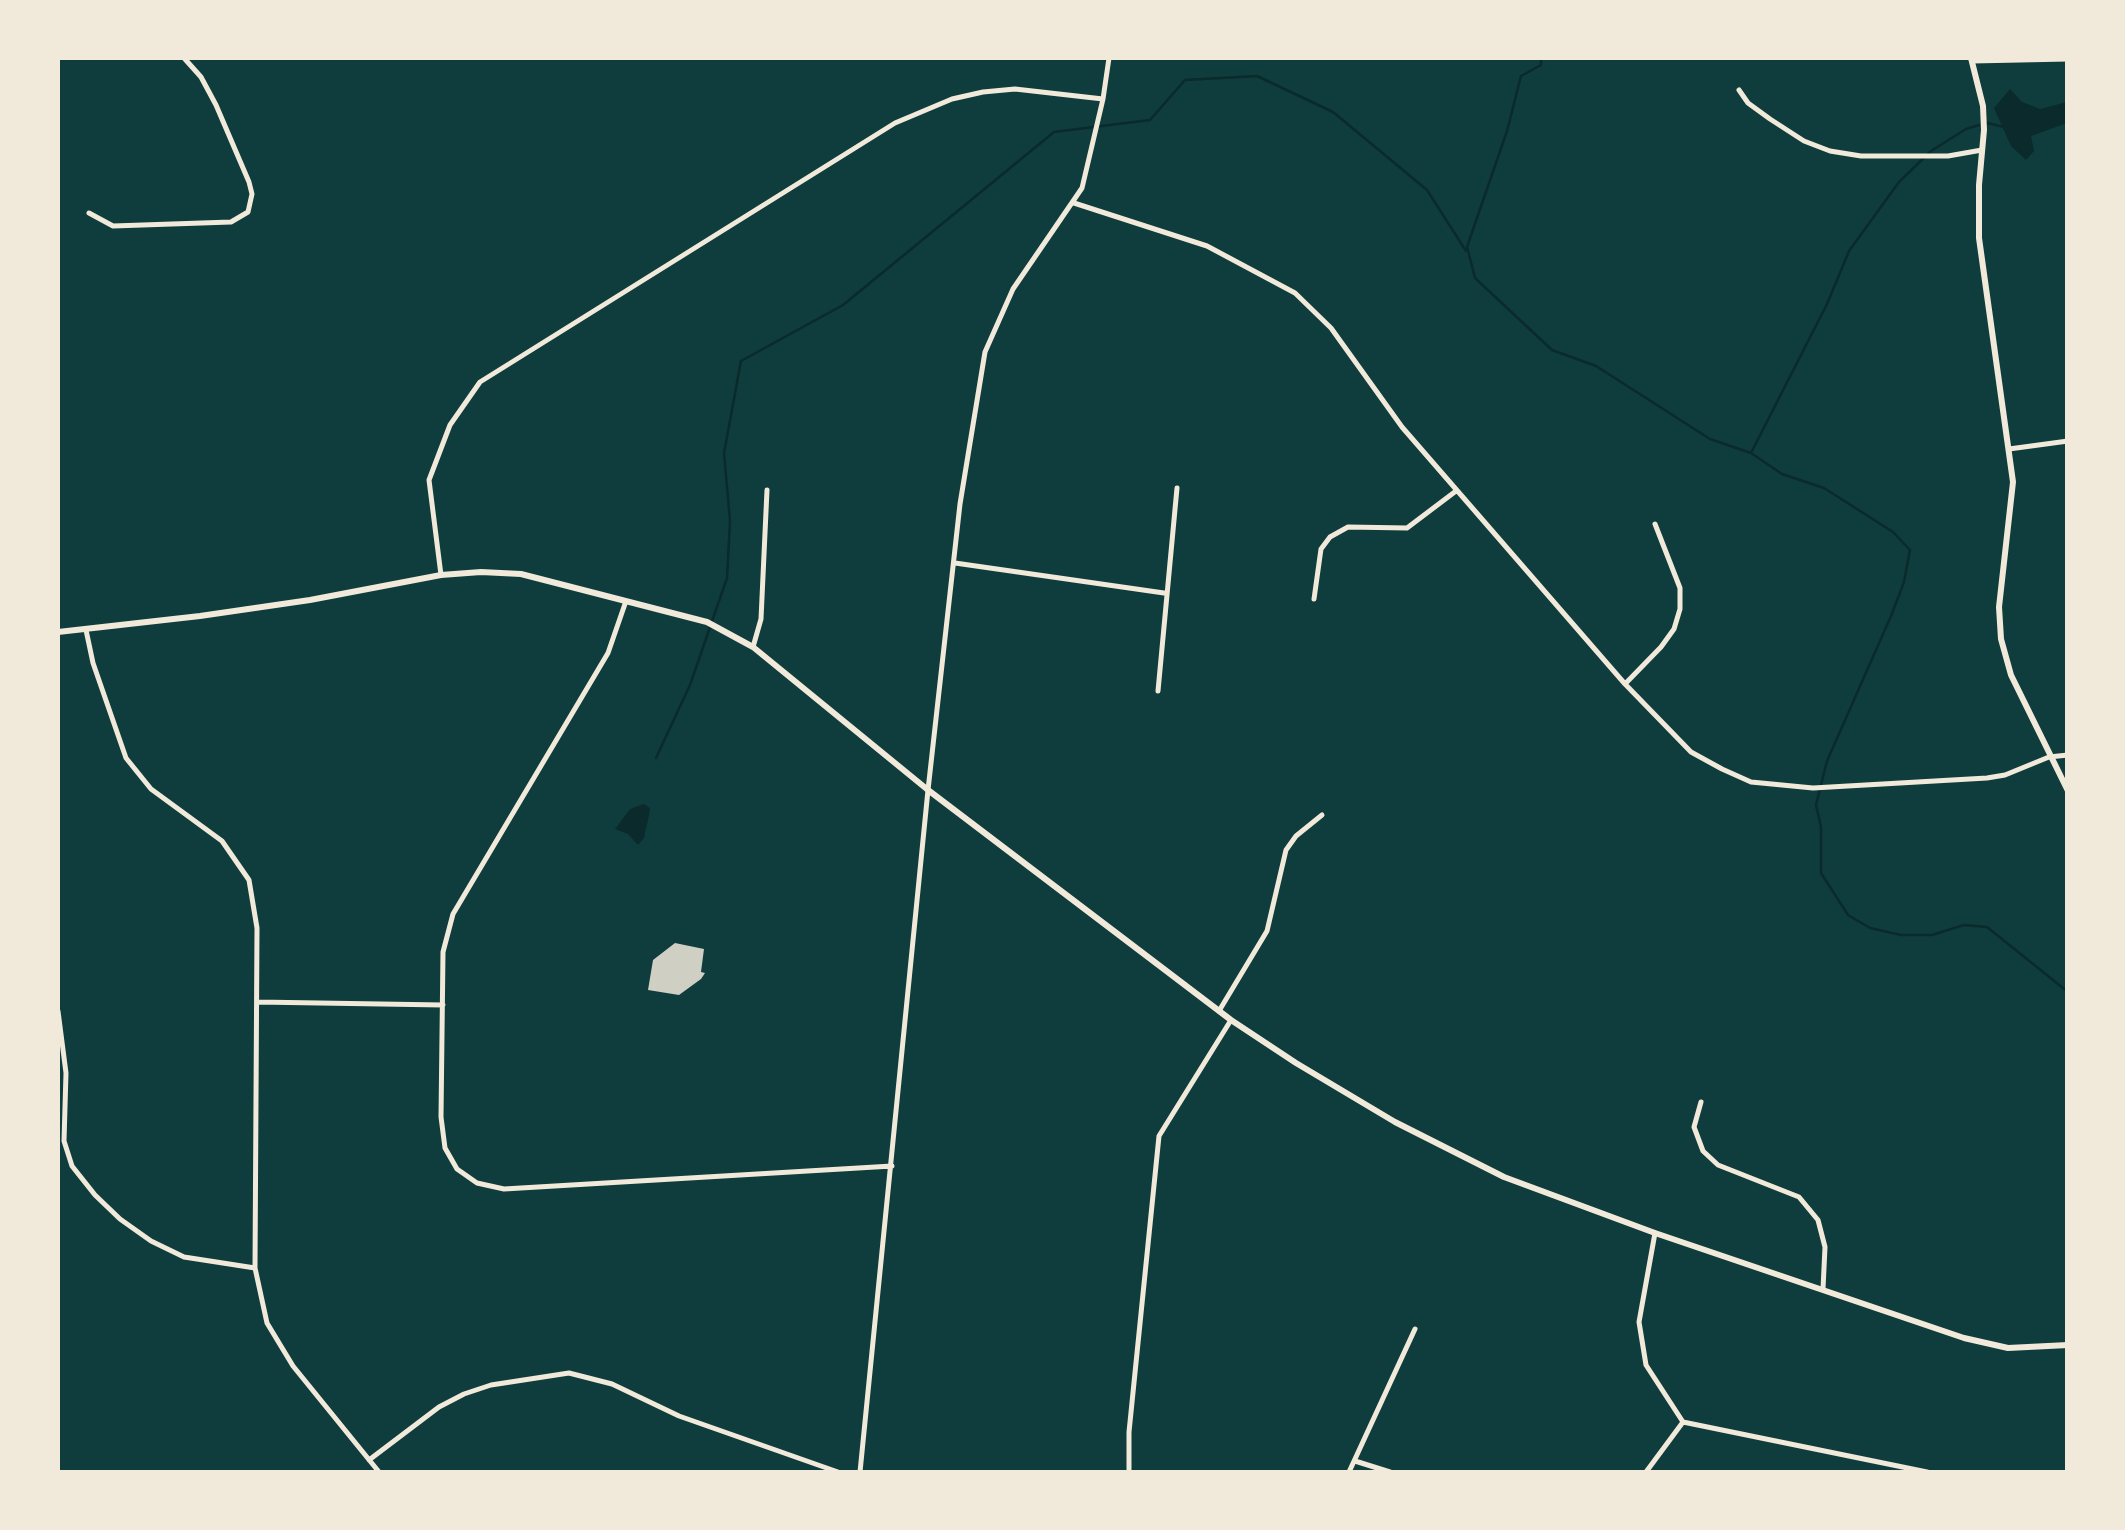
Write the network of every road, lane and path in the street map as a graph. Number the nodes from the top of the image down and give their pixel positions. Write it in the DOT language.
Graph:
graph roads {
  1 [pos="184,58"];
  2 [pos="1108,58"];
  3 [pos="1972,59"];
  4 [pos="2068,60"];
  5 [pos="1739,90"];
  6 [pos="1104,99"];
  7 [pos="1982,150"];
  8 [pos="1074,203"];
  9 [pos="88,212"];
  10 [pos="2068,441"];
  11 [pos="2009,449"];
  12 [pos="1177,488"];
  13 [pos="768,490"];
  14 [pos="1457,490"];
  15 [pos="1656,524"];
  16 [pos="956,563"];
  17 [pos="441,575"];
  18 [pos="1164,593"];
  19 [pos="1314,599"];
  20 [pos="626,602"];
  21 [pos="86,629"];
  22 [pos="58,632"];
  23 [pos="753,647"];
  24 [pos="1625,684"];
  25 [pos="1158,691"];
  26 [pos="2068,755"];
  27 [pos="2049,757"];
  28 [pos="928,790"];
  29 [pos="2068,791"];
  30 [pos="1322,815"];
  31 [pos="257,1002"];
  32 [pos="443,1006"];
  33 [pos="58,1011"];
  34 [pos="1220,1012"];
  35 [pos="1230,1020"];
  36 [pos="1701,1102"];
  37 [pos="892,1166"];
  38 [pos="1656,1233"];
  39 [pos="255,1268"];
  40 [pos="1824,1289"];
  41 [pos="1415,1329"];
  42 [pos="2068,1345"];
  43 [pos="1683,1422"];
  44 [pos="369,1460"];
  45 [pos="1356,1461"];
  46 [pos="379,1472"];
  47 [pos="838,1472"];
  48 [pos="860,1472"];
  49 [pos="1130,1472"];
  50 [pos="1350,1472"];
  51 [pos="1390,1472"];
  52 [pos="1646,1472"];
  53 [pos="1927,1472"];
  1 -- 9 [label="street"];
  2 -- 6 [label="street"];
  3 -- 4 [label="street"];
  3 -- 7 [label="street"];
  5 -- 7 [label="street"];
  6 -- 8 [label="street"];
  6 -- 17 [label="street"];
  7 -- 11 [label="street"];
  8 -- 14 [label="street"];
  8 -- 16 [label="street"];
  10 -- 11 [label="street"];
  11 -- 27 [label="street"];
  12 -- 18 [label="street"];
  13 -- 23 [label="street"];
  14 -- 19 [label="street"];
  14 -- 24 [label="street"];
  15 -- 24 [label="street"];
  16 -- 18 [label="street"];
  16 -- 28 [label="street"];
  17 -- 20 [label="street"];
  17 -- 21 [label="street"];
  18 -- 25 [label="street"];
  20 -- 23 [label="street"];
  20 -- 32 [label="street"];
  21 -- 22 [label="street"];
  21 -- 31 [label="street"];
  23 -- 28 [label="street"];
  24 -- 27 [label="street"];
  26 -- 27 [label="street"];
  27 -- 29 [label="street"];
  28 -- 34 [label="street"];
  28 -- 37 [label="street"];
  30 -- 34 [label="street"];
  31 -- 32 [label="street"];
  31 -- 39 [label="street"];
  32 -- 37 [label="street"];
  33 -- 39 [label="street"];
  34 -- 35 [label="street"];
  35 -- 38 [label="street"];
  35 -- 49 [label="street"];
  36 -- 40 [label="street"];
  37 -- 48 [label="street"];
  38 -- 40 [label="street"];
  38 -- 43 [label="street"];
  39 -- 44 [label="street"];
  40 -- 42 [label="street"];
  41 -- 45 [label="street"];
  43 -- 52 [label="street"];
  43 -- 53 [label="street"];
  44 -- 46 [label="street"];
  44 -- 47 [label="street"];
  45 -- 50 [label="street"];
  45 -- 51 [label="street"];
}
